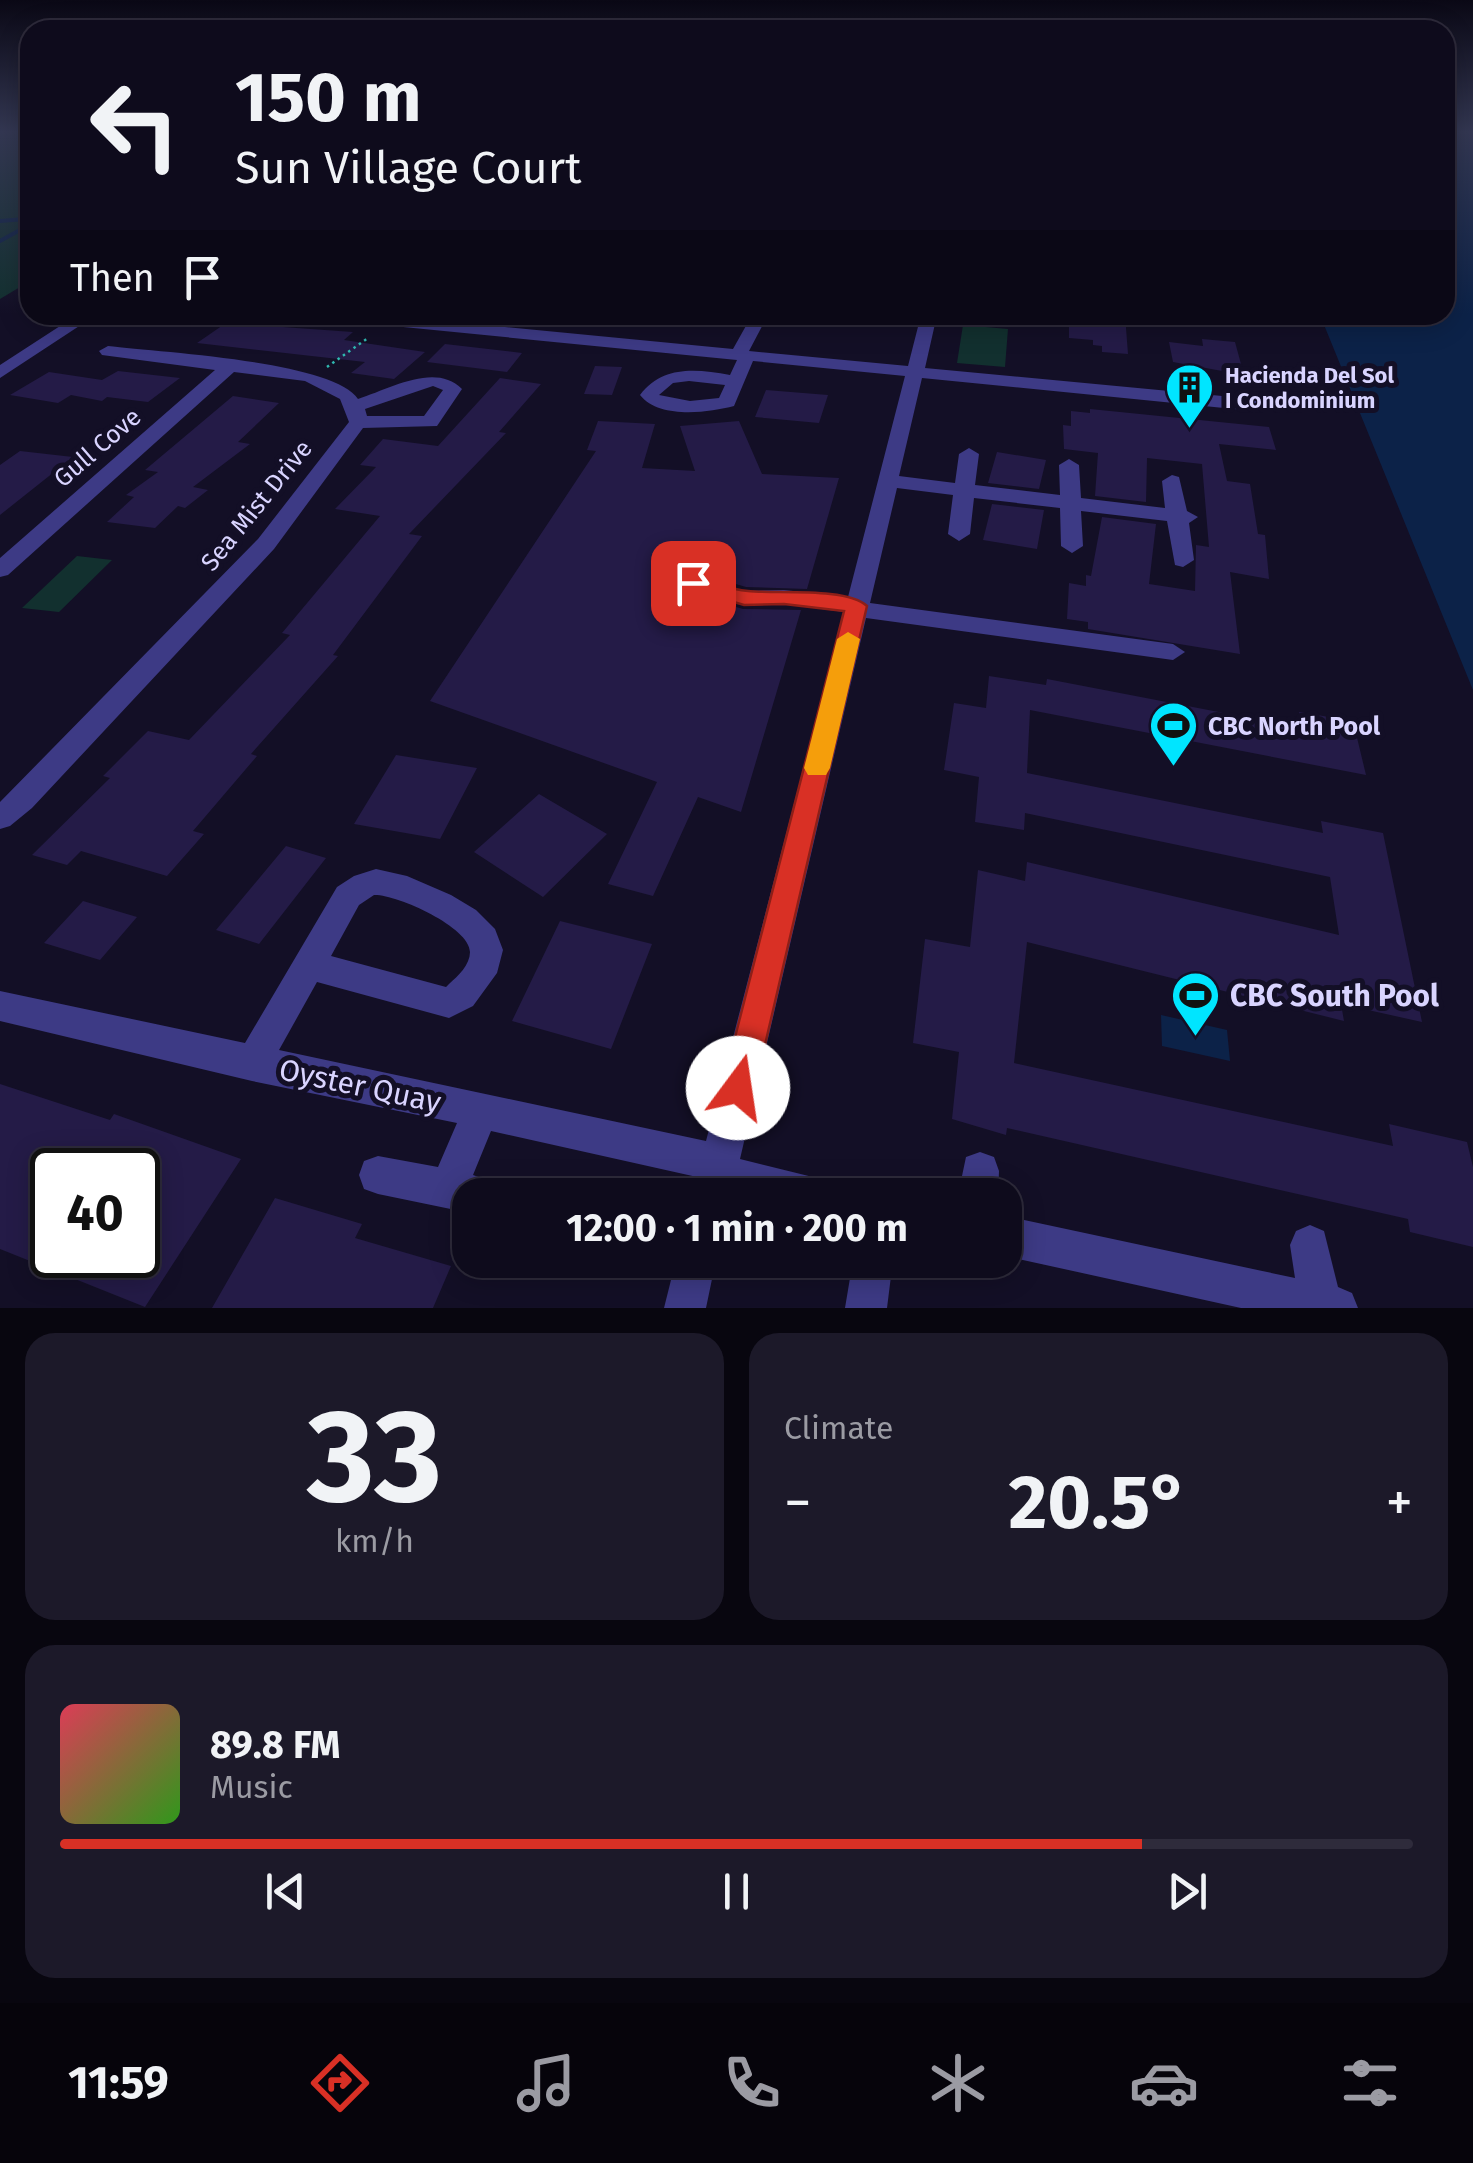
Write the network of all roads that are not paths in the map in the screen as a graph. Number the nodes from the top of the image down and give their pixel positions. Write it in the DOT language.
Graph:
graph roads {
  1 [pos="73,325"];
  2 [pos="488,325"];
  3 [pos="627,325"];
  4 [pos="756,325"];
  5 [pos="927,325"];
  6 [pos="612,343"];
  7 [pos="108,351"];
  8 [pos="743,356"];
  9 [pos="230,366"];
  10 [pos="916,372"];
  11 [pos="0,373"];
  12 [pos="738,382"];
  13 [pos="1254,405"];
  14 [pos="969,454"];
  15 [pos="1069,466"];
  16 [pos="1172,481"];
  17 [pos="888,482"];
  18 [pos="965,490"];
  19 [pos="1070,503"];
  20 [pos="1182,517"];
  21 [pos="959,534"];
  22 [pos="1072,546"];
  23 [pos="1183,560"];
  24 [pos="0,570"];
  25 [pos="667,576"];
  26 [pos="855,612"];
  27 [pos="1172,652"];
  28 [pos="0,818"];
  29 [pos="309,966"];
  30 [pos="0,1006"];
  31 [pos="252,1064"];
  32 [pos="481,1112"];
  33 [pos="378,1175"];
  34 [pos="717,1177"];
  35 [pos="465,1178"];
  36 [pos="452,1190"];
  37 [pos="1022,1240"];
  38 [pos="1310,1245"];
  39 [pos="692,1278"];
  40 [pos="870,1278"];
  41 [pos="1329,1306"];
  42 [pos="685,1308"];
  43 [pos="866,1308"];
  1 -- 11 [label="street"];
  2 -- 6 [label="street"];
  3 -- 6 [label="street"];
  4 -- 8 [label="street"];
  5 -- 10 [label="street"];
  6 -- 8 [label="street"];
  7 -- 9 [label="street, Sea Mist Drive"];
  8 -- 10 [label="street"];
  8 -- 12 [label="street"];
  9 -- 24 [label="street, Gull Cove"];
  9 -- 28 [label="street, Sea Mist Drive"];
  10 -- 13 [label="street"];
  10 -- 17 [label="street"];
  14 -- 18 [label="street"];
  15 -- 19 [label="street"];
  16 -- 20 [label="street"];
  17 -- 18 [label="street"];
  17 -- 26 [label="street"];
  18 -- 19 [label="street"];
  18 -- 21 [label="street"];
  19 -- 20 [label="street"];
  19 -- 22 [label="street"];
  20 -- 23 [label="street"];
  25 -- 26 [label="street"];
  26 -- 27 [label="street"];
  26 -- 34 [label="street"];
  29 -- 29 [label="street"];
  29 -- 31 [label="street"];
  30 -- 31 [label="street, Oyster Quay"];
  31 -- 32 [label="street, Oyster Quay"];
  32 -- 34 [label="street, Oyster Quay"];
  32 -- 35 [label="street"];
  33 -- 36 [label="street"];
  37 -- 41 [label="street"];
  38 -- 41 [label="street"];
  39 -- 42 [label="street"];
  40 -- 43 [label="street"];
}
